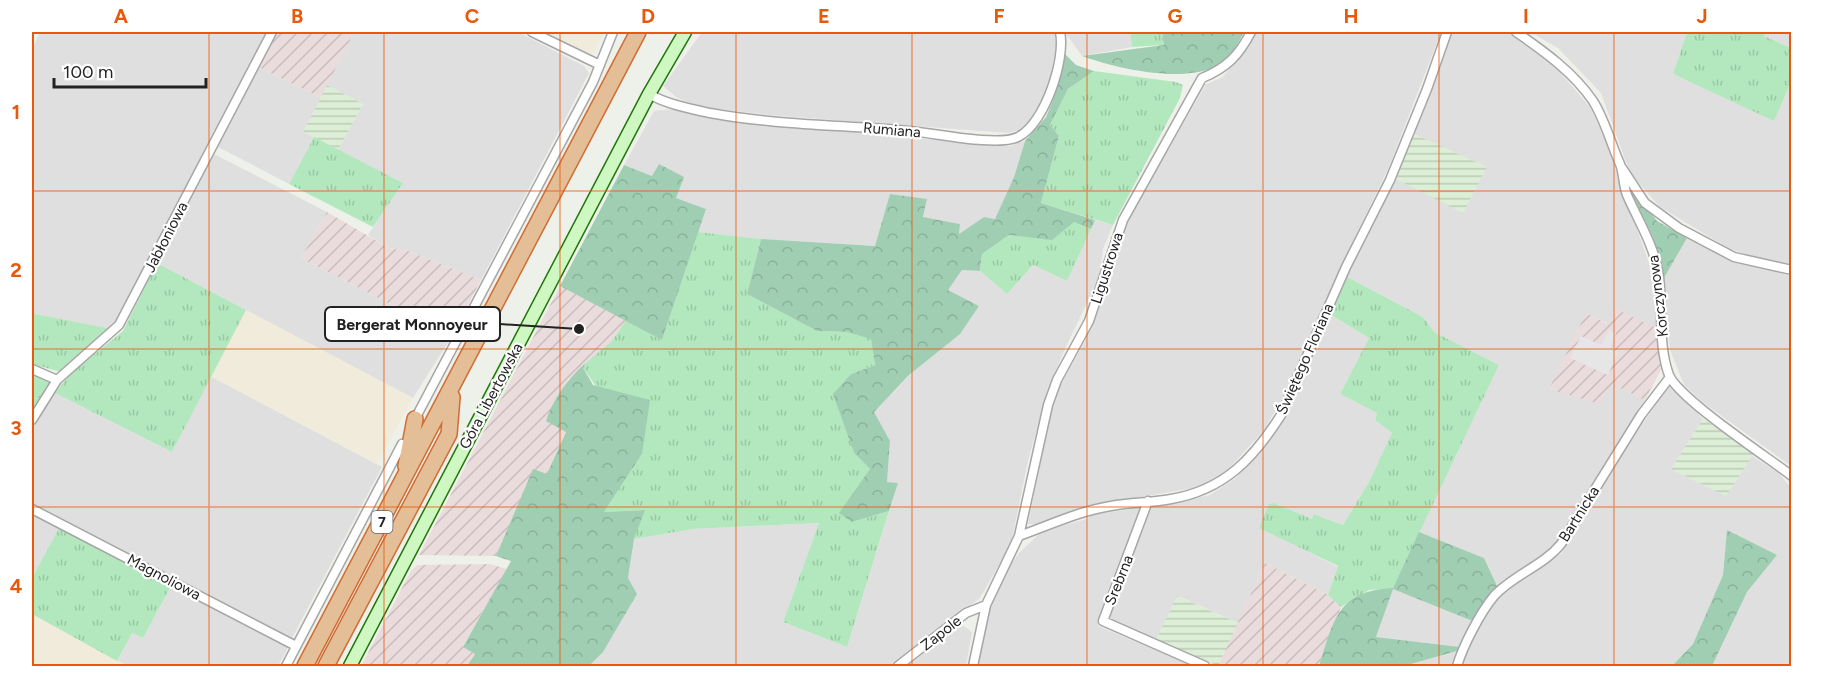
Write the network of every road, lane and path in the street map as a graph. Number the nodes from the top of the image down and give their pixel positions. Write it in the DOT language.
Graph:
graph roads {
  1 [pos="272,32"];
  2 [pos="532,32"];
  3 [pos="613,32"];
  4 [pos="638,32"];
  5 [pos="686,32"];
  6 [pos="1060,32"];
  7 [pos="1251,32"];
  8 [pos="1447,32"];
  9 [pos="1516,32"];
  10 [pos="600,65"];
  11 [pos="649,94"];
  12 [pos="1620,165"];
  13 [pos="1791,270"];
  14 [pos="32,369"];
  15 [pos="1670,377"];
  16 [pos="57,380"];
  17 [pos="452,388"];
  18 [pos="415,419"];
  19 [pos="32,420"];
  20 [pos="402,444"];
  21 [pos="1791,476"];
  22 [pos="404,481"];
  23 [pos="1149,501"];
  24 [pos="32,509"];
  25 [pos="1019,536"];
  26 [pos="986,605"];
  27 [pos="296,646"];
  28 [pos="286,666"];
  29 [pos="305,666"];
  30 [pos="326,666"];
  31 [pos="350,666"];
  32 [pos="898,666"];
  33 [pos="973,666"];
  34 [pos="1205,666"];
  35 [pos="1457,666"];
  1 -- 16 [label="street, Jabłoniowa"];
  2 -- 10 [label="street"];
  3 -- 10 [label="street"];
  4 -- 17 [label="highway, Góra Libertowska / 7"];
  5 -- 11 [label="street, Góra Libertowska"];
  6 -- 11 [label="street, Rumiana"];
  7 -- 25 [label="street, Ligustrowa"];
  8 -- 23 [label="street, Świętego Floriana"];
  9 -- 12 [label="street, Korczynowa"];
  10 -- 18 [label="street"];
  11 -- 31 [label="street, Góra Libertowska"];
  12 -- 13 [label="street"];
  12 -- 15 [label="street, Korczynowa"];
  14 -- 16 [label="street"];
  15 -- 21 [label="street"];
  15 -- 35 [label="street, Bartnicka"];
  16 -- 19 [label="street, Jabłoniowa"];
  17 -- 22 [label="highway, Góra Libertowska / 7"];
  17 -- 30 [label="highway, Góra Libertowska / 7"];
  18 -- 22 [label="highway"];
  20 -- 27 [label="street"];
  22 -- 29 [label="highway, Góra Libertowska / 7"];
  23 -- 25 [label="street, Świętego Floriana"];
  23 -- 34 [label="street, Srebrna"];
  24 -- 27 [label="street, Magnoliowa"];
  25 -- 26 [label="street"];
  26 -- 32 [label="street, Zapole"];
  26 -- 33 [label="street"];
  27 -- 28 [label="street"];
}
